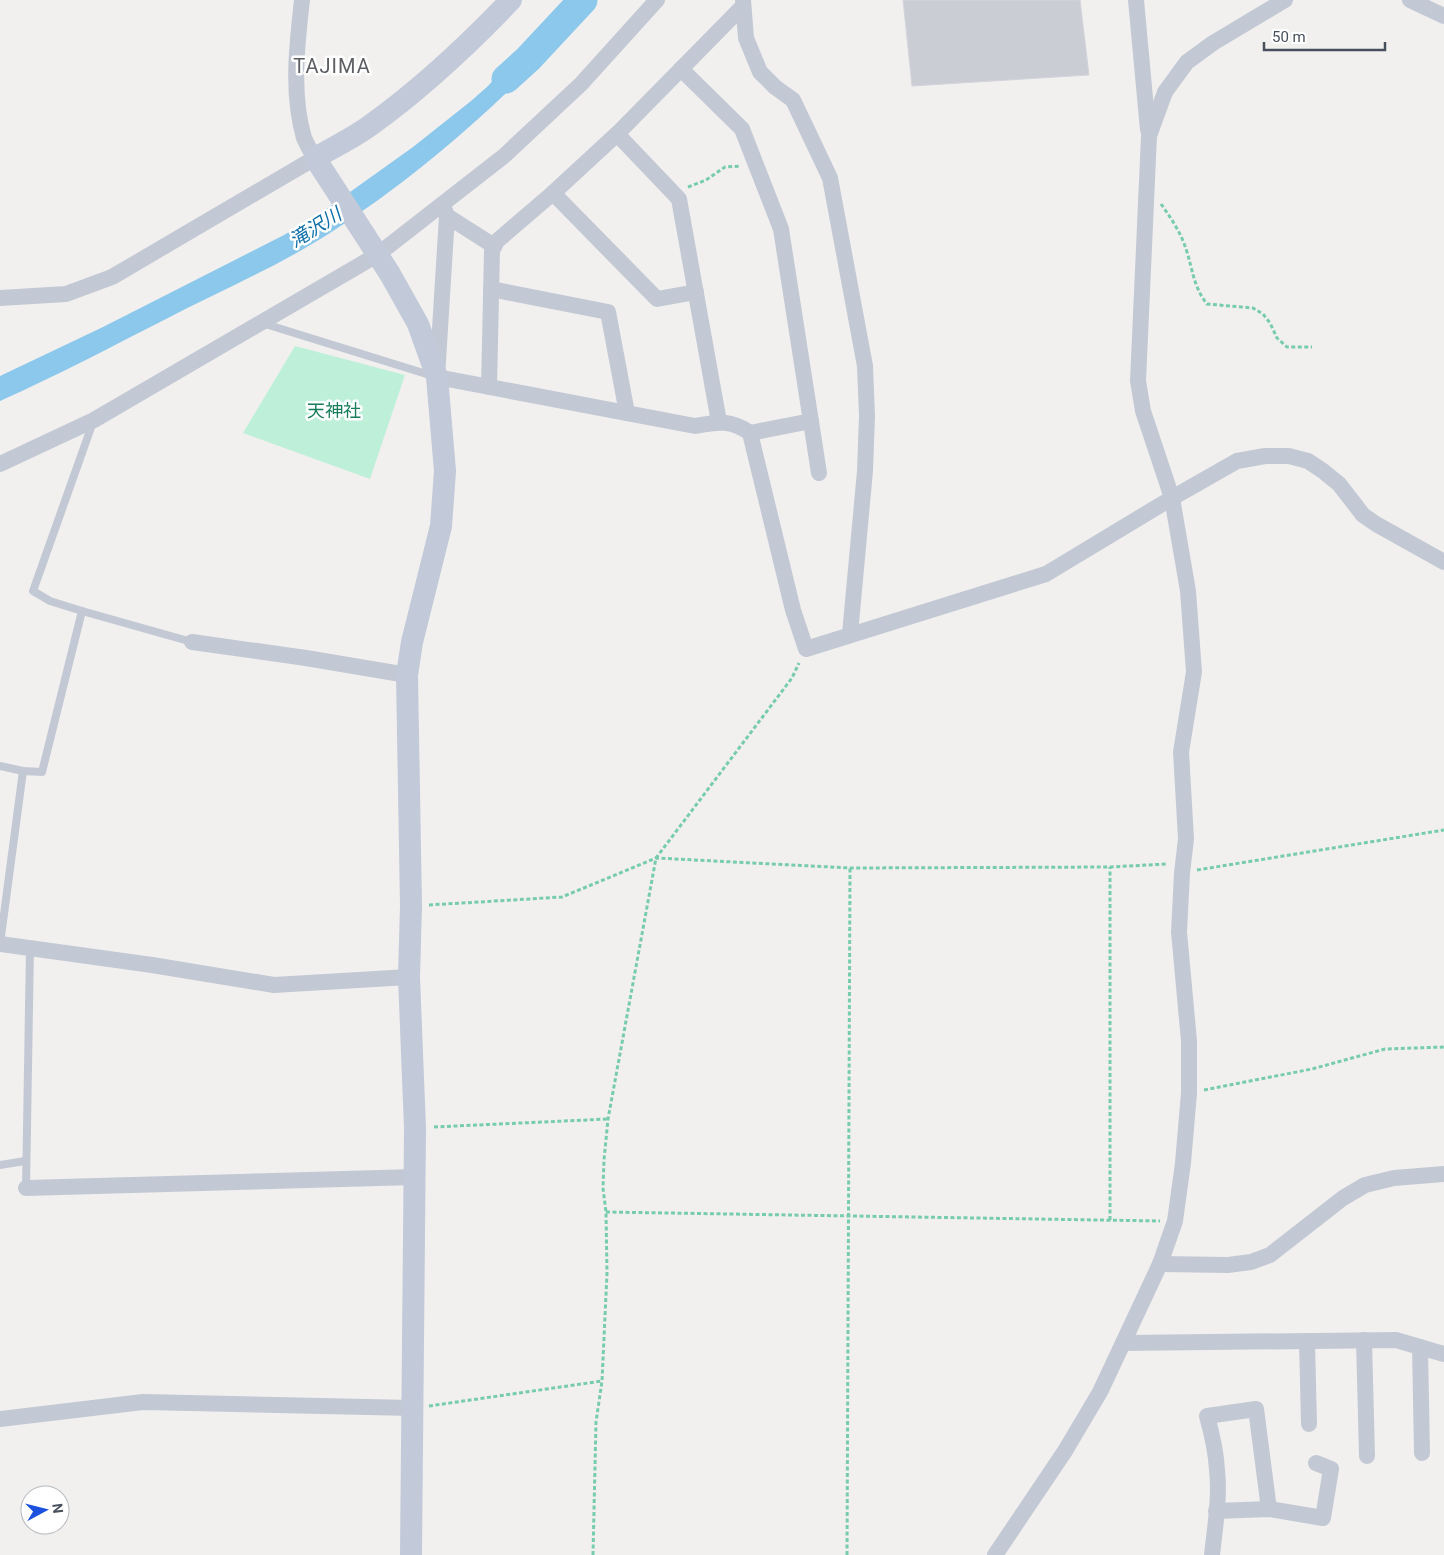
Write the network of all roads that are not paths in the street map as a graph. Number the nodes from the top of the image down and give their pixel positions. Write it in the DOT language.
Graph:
graph roads {
  1 [pos="302,0"];
  2 [pos="511,0"];
  3 [pos="657,0"];
  4 [pos="1136,0"];
  5 [pos="1285,0"];
  6 [pos="1410,0"];
  7 [pos="743,3"];
  8 [pos="1444,16"];
  9 [pos="681,69"];
  10 [pos="617,134"];
  11 [pos="1148,136"];
  12 [pos="319,165"];
  13 [pos="553,193"];
  14 [pos="445,210"];
  15 [pos="494,246"];
  16 [pos="374,250"];
  17 [pos="491,289"];
  18 [pos="696,292"];
  19 [pos="0,298"];
  20 [pos="261,323"];
  21 [pos="437,377"];
  22 [pos="488,387"];
  23 [pos="627,413"];
  24 [pos="94,420"];
  25 [pos="811,421"];
  26 [pos="720,422"];
  27 [pos="750,433"];
  28 [pos="0,464"];
  29 [pos="819,473"];
  30 [pos="1172,498"];
  31 [pos="1444,562"];
  32 [pos="82,611"];
  33 [pos="850,634"];
  34 [pos="192,642"];
  35 [pos="407,675"];
  36 [pos="0,766"];
  37 [pos="22,771"];
  38 [pos="0,944"];
  39 [pos="30,948"];
  40 [pos="409,977"];
  41 [pos="25,1161"];
  42 [pos="0,1165"];
  43 [pos="1444,1174"];
  44 [pos="415,1177"];
  45 [pos="26,1188"];
  46 [pos="1160,1264"];
  47 [pos="1364,1340"];
  48 [pos="1307,1341"];
  49 [pos="1123,1343"];
  50 [pos="1420,1347"];
  51 [pos="1444,1354"];
  52 [pos="413,1408"];
  53 [pos="0,1419"];
  54 [pos="1309,1424"];
  55 [pos="1422,1453"];
  56 [pos="1367,1456"];
  57 [pos="1316,1463"];
  58 [pos="1270,1509"];
  59 [pos="1216,1511"];
  60 [pos="411,1555"];
  61 [pos="995,1555"];
  62 [pos="1212,1555"];
  1 -- 12 [label="street"];
  2 -- 12 [label="street"];
  3 -- 14 [label="street"];
  4 -- 11 [label="street"];
  5 -- 11 [label="street"];
  6 -- 8 [label="street"];
  7 -- 9 [label="street"];
  7 -- 33 [label="street"];
  9 -- 10 [label="street"];
  9 -- 25 [label="street"];
  10 -- 13 [label="street"];
  10 -- 18 [label="street"];
  11 -- 30 [label="street"];
  12 -- 16 [label="street"];
  12 -- 19 [label="street"];
  13 -- 15 [label="street"];
  13 -- 18 [label="street"];
  14 -- 15 [label="street"];
  14 -- 16 [label="street"];
  14 -- 21 [label="street"];
  15 -- 17 [label="street"];
  16 -- 20 [label="street"];
  16 -- 21 [label="street"];
  17 -- 22 [label="street"];
  17 -- 23 [label="street"];
  18 -- 26 [label="street"];
  20 -- 21 [label="lane"];
  20 -- 24 [label="street"];
  21 -- 22 [label="street"];
  21 -- 35 [label="street"];
  22 -- 23 [label="street"];
  23 -- 26 [label="street"];
  24 -- 28 [label="street"];
  24 -- 32 [label="lane"];
  25 -- 27 [label="street"];
  25 -- 29 [label="street"];
  26 -- 27 [label="street"];
  27 -- 33 [label="street"];
  30 -- 31 [label="street"];
  30 -- 33 [label="street"];
  30 -- 46 [label="street"];
  32 -- 34 [label="lane"];
  32 -- 37 [label="lane"];
  34 -- 35 [label="street"];
  35 -- 40 [label="street"];
  36 -- 37 [label="lane"];
  37 -- 38 [label="lane"];
  38 -- 39 [label="street"];
  39 -- 40 [label="street"];
  39 -- 41 [label="lane"];
  40 -- 44 [label="street"];
  41 -- 42 [label="lane"];
  41 -- 45 [label="lane"];
  43 -- 46 [label="street"];
  44 -- 45 [label="street"];
  44 -- 52 [label="street"];
  46 -- 49 [label="street"];
  47 -- 48 [label="street"];
  47 -- 50 [label="street"];
  47 -- 56 [label="street"];
  48 -- 49 [label="street"];
  48 -- 54 [label="street"];
  49 -- 61 [label="street"];
  50 -- 51 [label="street"];
  50 -- 55 [label="street"];
  52 -- 53 [label="street"];
  52 -- 60 [label="street"];
  57 -- 58 [label="street"];
  58 -- 59 [label="street"];
  58 -- 59 [label="street"];
  59 -- 62 [label="street"];
}
